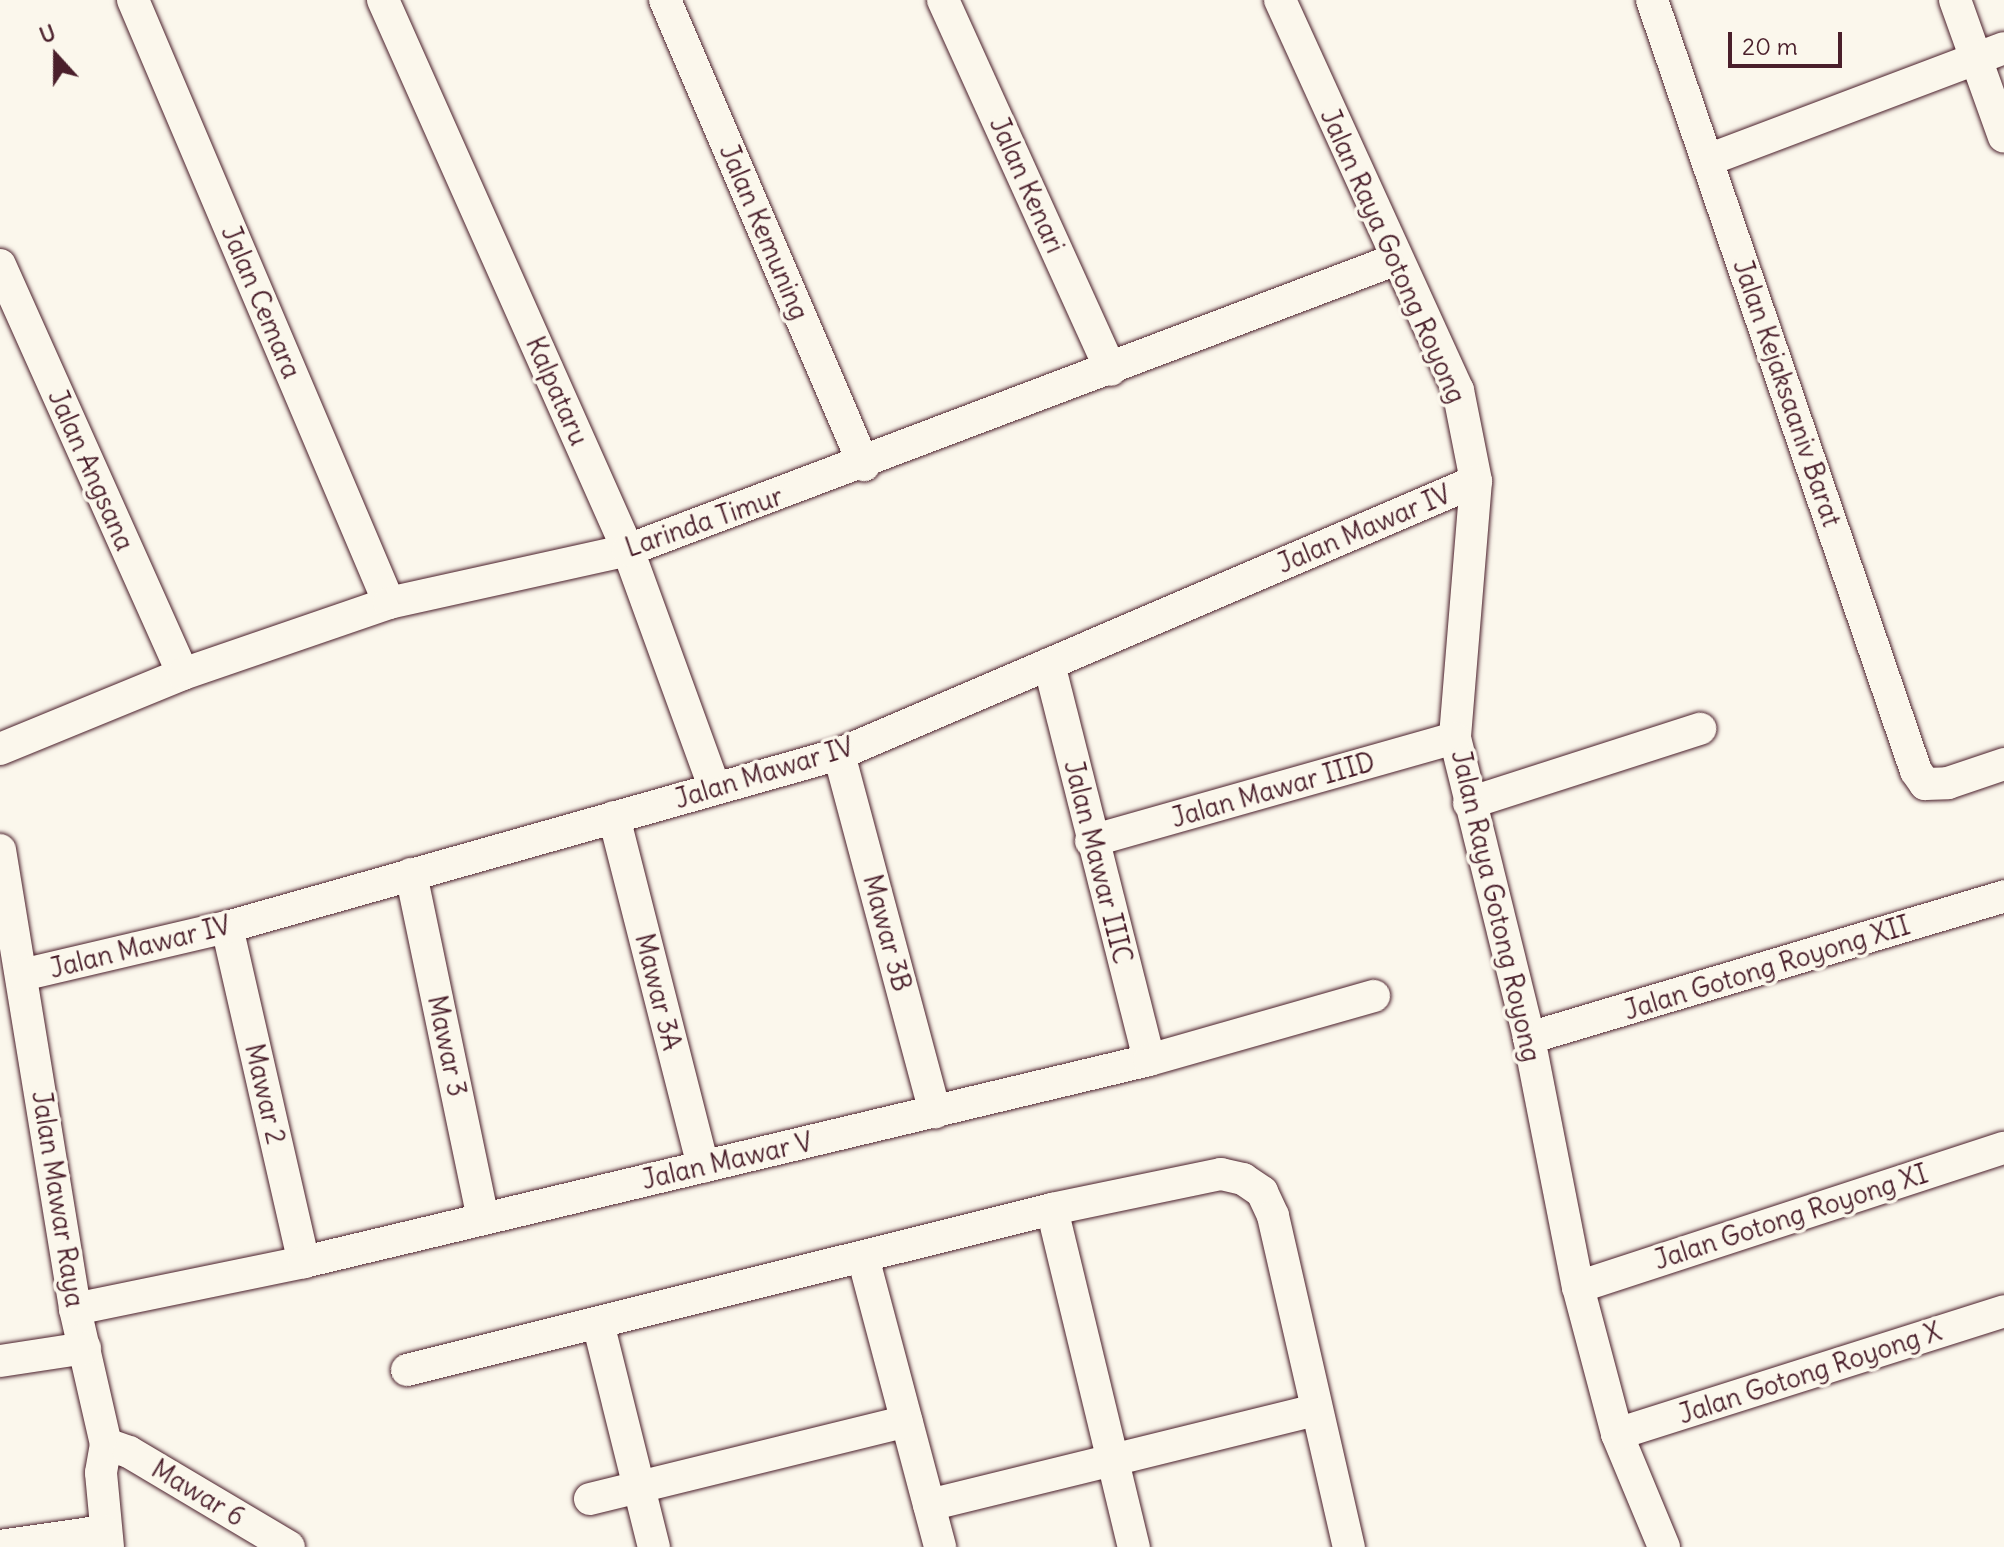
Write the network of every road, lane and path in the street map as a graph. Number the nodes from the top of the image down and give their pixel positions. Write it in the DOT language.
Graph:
graph roads {
  1 [pos="133,0"];
  2 [pos="383,0"];
  3 [pos="665,0"];
  4 [pos="943,0"];
  5 [pos="1280,0"];
  6 [pos="1652,0"];
  7 [pos="1955,0"];
  8 [pos="1990,54"];
  9 [pos="2004,137"];
  10 [pos="1708,160"];
  11 [pos="1397,259"];
  12 [pos="0,265"];
  13 [pos="1111,370"];
  14 [pos="864,465"];
  15 [pos="1476,481"];
  16 [pos="628,550"];
  17 [pos="389,603"];
  18 [pos="1049,664"];
  19 [pos="183,674"];
  20 [pos="1700,729"];
  21 [pos="1455,738"];
  22 [pos="0,749"];
  23 [pos="839,754"];
  24 [pos="2004,764"];
  25 [pos="715,789"];
  26 [pos="1469,803"];
  27 [pos="614,817"];
  28 [pos="1091,841"];
  29 [pos="0,850"];
  30 [pos="411,874"];
  31 [pos="2004,896"];
  32 [pos="227,927"];
  33 [pos="22,975"];
  34 [pos="1374,996"];
  35 [pos="1529,1038"];
  36 [pos="1149,1060"];
  37 [pos="935,1112"];
  38 [pos="2004,1148"];
  39 [pos="703,1167"];
  40 [pos="1052,1209"];
  41 [pos="483,1219"];
  42 [pos="863,1257"];
  43 [pos="304,1262"];
  44 [pos="1578,1287"];
  45 [pos="75,1309"];
  46 [pos="2004,1311"];
  47 [pos="598,1323"];
  48 [pos="85,1348"];
  49 [pos="0,1361"];
  50 [pos="407,1370"];
  51 [pos="1316,1410"];
  52 [pos="907,1421"];
  53 [pos="1617,1434"];
  54 [pos="106,1444"];
  55 [pos="1113,1459"];
  56 [pos="639,1489"];
  57 [pos="590,1499"];
  58 [pos="929,1505"];
  59 [pos="106,1539"];
  60 [pos="0,1546"];
  61 [pos="289,1547"];
  62 [pos="654,1547"];
  63 [pos="940,1547"];
  64 [pos="1134,1547"];
  65 [pos="1349,1547"];
  66 [pos="1664,1547"];
  1 -- 17 [label="street, Jalan Cemara"];
  2 -- 16 [label="street, Kalpataru"];
  3 -- 14 [label="street, Jalan Kemuning"];
  4 -- 13 [label="street, Jalan Kenari"];
  5 -- 11 [label="street, Jalan Raya Gotong Royong"];
  6 -- 10 [label="street, Jalan Kejaksaaniv Barat"];
  7 -- 8 [label="street"];
  8 -- 9 [label="street"];
  8 -- 10 [label="street"];
  10 -- 24 [label="street, Jalan Kejaksaaniv Barat"];
  11 -- 13 [label="street, Larinda Timur"];
  11 -- 15 [label="street, Jalan Raya Gotong Royong"];
  12 -- 19 [label="street, Jalan Angsana"];
  13 -- 14 [label="street, Larinda Timur"];
  14 -- 16 [label="street, Larinda Timur"];
  15 -- 18 [label="street, Jalan Mawar IV"];
  15 -- 21 [label="street, Jalan Raya Gotong Royong"];
  16 -- 17 [label="street, Larinda Timur"];
  16 -- 25 [label="street, Kalpataru"];
  17 -- 19 [label="street, Larinda Timur"];
  18 -- 23 [label="street, Jalan Mawar IV"];
  18 -- 28 [label="street, Jalan Mawar IIIC"];
  19 -- 22 [label="street, Larinda Timur"];
  20 -- 26 [label="street"];
  21 -- 26 [label="street, Jalan Raya Gotong Royong"];
  21 -- 28 [label="street, Jalan Mawar IIID"];
  23 -- 25 [label="street, Jalan Mawar IV"];
  23 -- 37 [label="street, Mawar 3B"];
  25 -- 27 [label="street, Jalan Mawar IV"];
  26 -- 35 [label="street, Jalan Raya Gotong Royong"];
  27 -- 30 [label="street, Jalan Mawar IV"];
  27 -- 39 [label="street, Mawar 3A"];
  28 -- 36 [label="street, Jalan Mawar IIIC"];
  29 -- 33 [label="street, Jalan Mawar Raya"];
  30 -- 32 [label="street, Jalan Mawar IV"];
  30 -- 41 [label="street, Mawar 3"];
  31 -- 35 [label="street, Jalan Gotong Royong XII"];
  32 -- 33 [label="street, Jalan Mawar IV"];
  32 -- 43 [label="street, Mawar 2"];
  33 -- 45 [label="street, Jalan Mawar Raya"];
  34 -- 36 [label="street, Jalan Mawar V"];
  35 -- 44 [label="street, Jalan Raya Gotong Royong"];
  36 -- 37 [label="street, Jalan Mawar V"];
  37 -- 39 [label="street, Jalan Mawar V"];
  38 -- 44 [label="street, Jalan Gotong Royong XI"];
  39 -- 41 [label="street, Jalan Mawar V"];
  40 -- 42 [label="street"];
  40 -- 51 [label="street"];
  40 -- 55 [label="street"];
  41 -- 43 [label="street, Jalan Mawar V"];
  42 -- 47 [label="street"];
  42 -- 52 [label="street"];
  43 -- 45 [label="street, Jalan Mawar V"];
  44 -- 53 [label="street, Jalan Raya Gotong Royong"];
  45 -- 48 [label="street, Jalan Mawar Raya"];
  46 -- 53 [label="street, Jalan Gotong Royong X"];
  47 -- 50 [label="street"];
  47 -- 56 [label="street"];
  48 -- 49 [label="street"];
  48 -- 54 [label="street, Jalan Mawar Raya"];
  51 -- 55 [label="street"];
  51 -- 65 [label="street"];
  52 -- 56 [label="street"];
  52 -- 58 [label="street"];
  53 -- 66 [label="street, Jalan Raya Gotong Royong"];
  54 -- 59 [label="street, Jalan Mawar Raya"];
  54 -- 61 [label="street, Mawar 6"];
  55 -- 58 [label="street"];
  55 -- 64 [label="street"];
  56 -- 57 [label="street"];
  56 -- 62 [label="street"];
  58 -- 63 [label="street"];
  59 -- 60 [label="street"];
}
